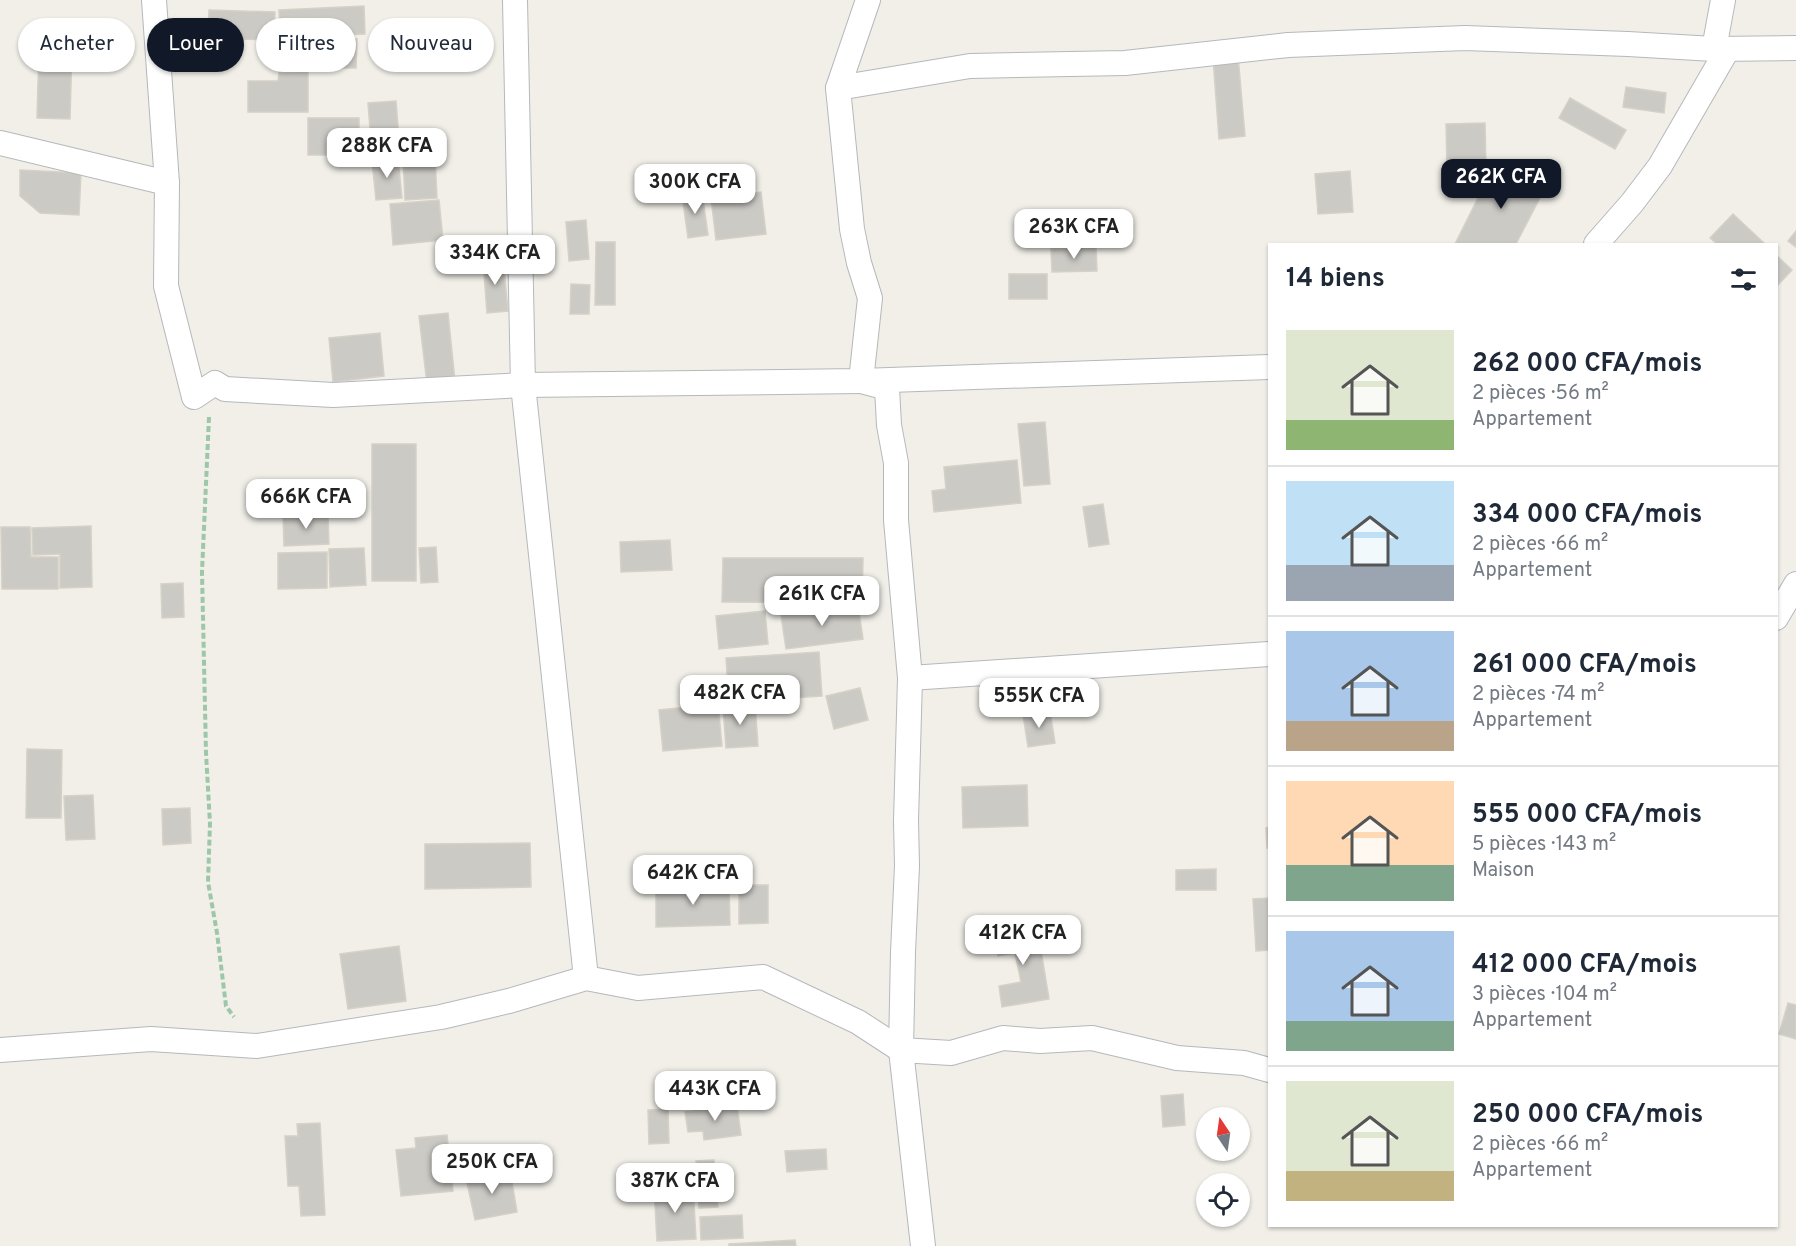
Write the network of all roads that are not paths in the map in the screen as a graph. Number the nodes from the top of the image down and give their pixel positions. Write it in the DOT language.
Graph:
graph roads {
  1 [pos="154,0"];
  2 [pos="515,0"];
  3 [pos="868,0"];
  4 [pos="1723,0"];
  5 [pos="1796,48"];
  6 [pos="1714,49"];
  7 [pos="838,88"];
  8 [pos="0,143"];
  9 [pos="167,183"];
  10 [pos="1597,243"];
  11 [pos="1268,367"];
  12 [pos="861,381"];
  13 [pos="523,385"];
  14 [pos="1796,584"];
  15 [pos="1778,615"];
  16 [pos="1268,654"];
  17 [pos="910,678"];
  18 [pos="586,978"];
  19 [pos="0,1050"];
  20 [pos="901,1050"];
  21 [pos="1268,1070"];
  22 [pos="923,1246"];
  1 -- 9 [label="street"];
  2 -- 13 [label="street"];
  3 -- 7 [label="street"];
  4 -- 6 [label="street"];
  5 -- 6 [label="street"];
  6 -- 7 [label="street"];
  6 -- 10 [label="street"];
  7 -- 12 [label="street"];
  8 -- 9 [label="street"];
  9 -- 13 [label="street"];
  11 -- 12 [label="street"];
  12 -- 13 [label="street"];
  12 -- 17 [label="street"];
  13 -- 18 [label="street"];
  14 -- 15 [label="street"];
  16 -- 17 [label="street"];
  17 -- 20 [label="street"];
  18 -- 19 [label="street"];
  18 -- 20 [label="street"];
  20 -- 21 [label="street"];
  20 -- 22 [label="street"];
}
